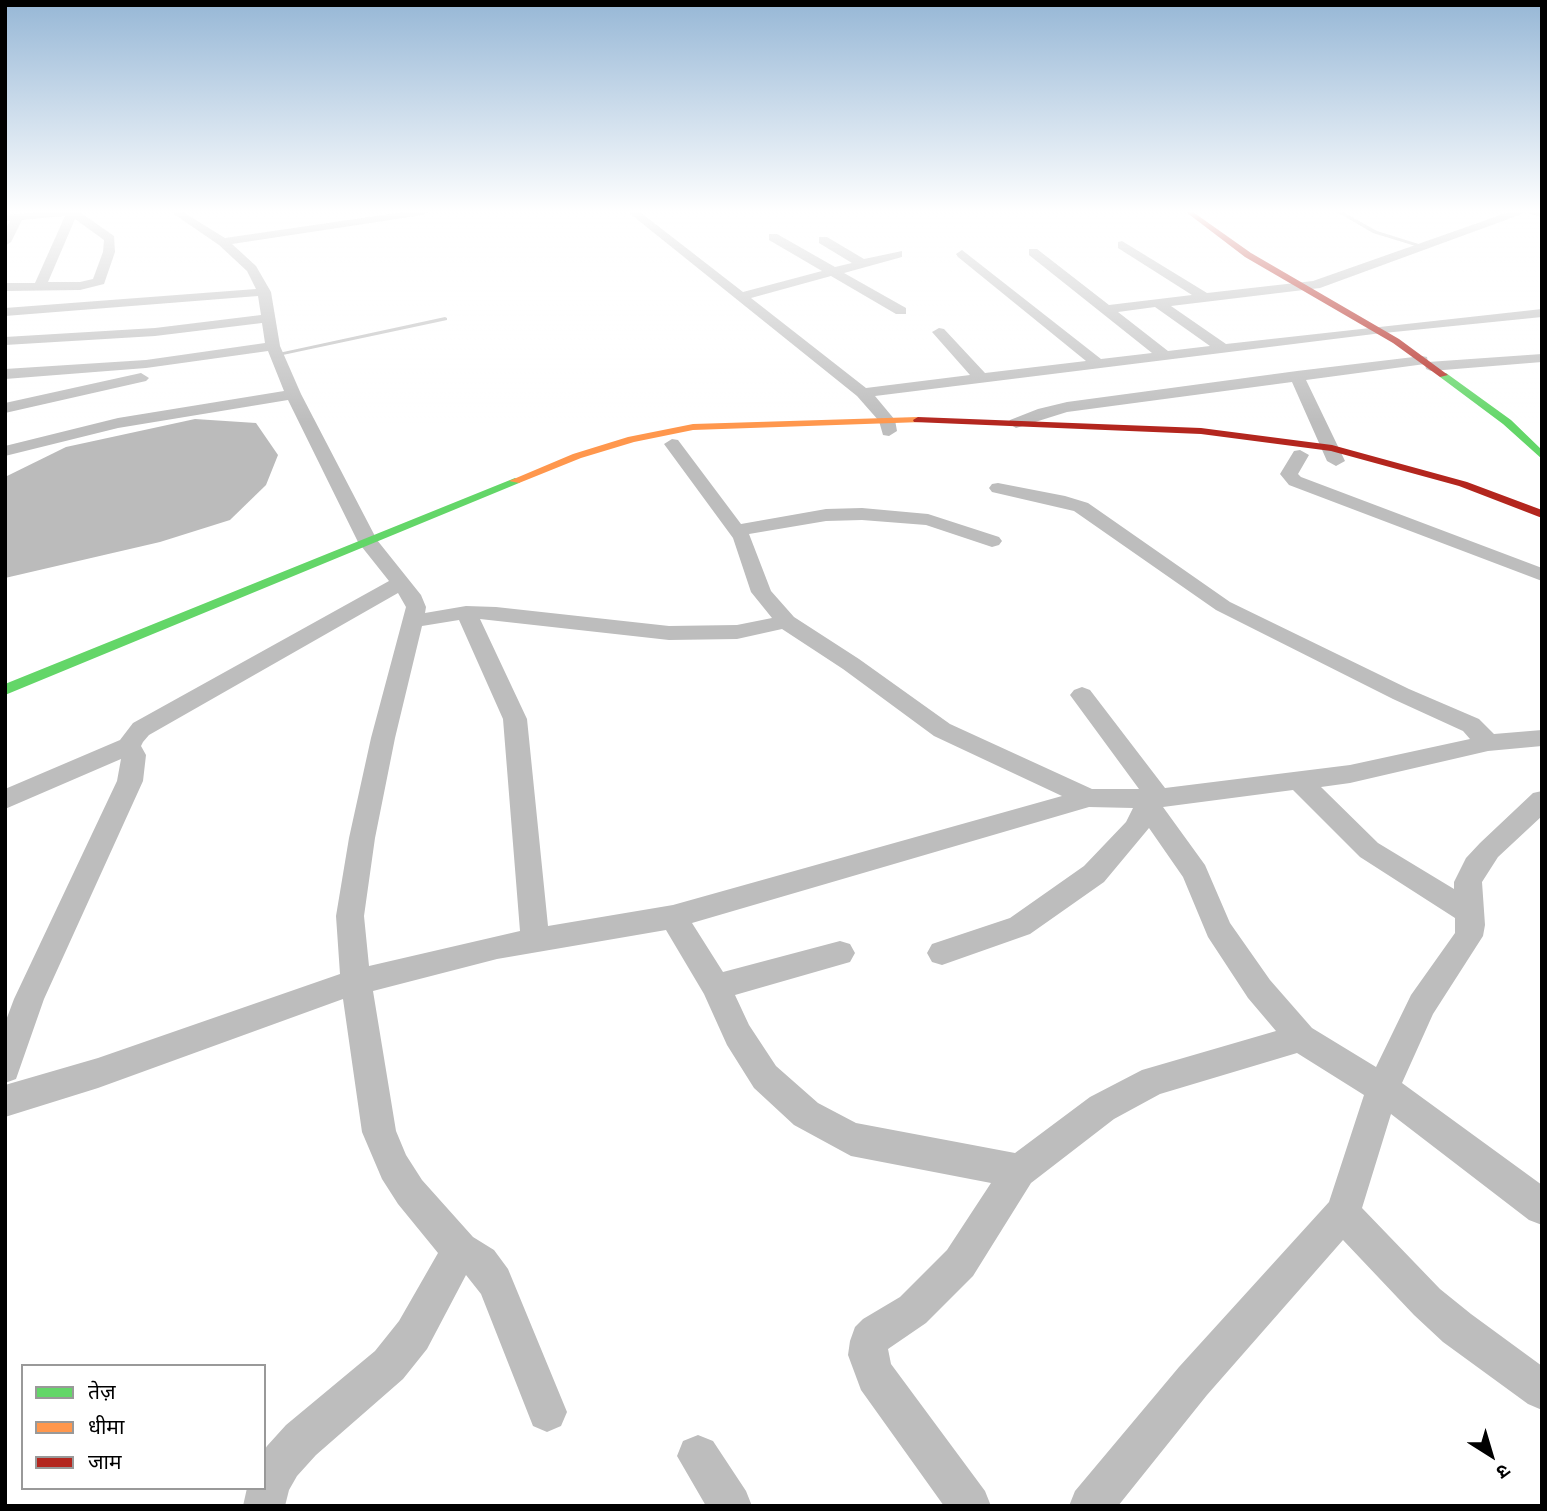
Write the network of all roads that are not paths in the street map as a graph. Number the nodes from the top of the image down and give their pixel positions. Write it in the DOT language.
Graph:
graph roads {
  1 [pos="41,283"];
  2 [pos="93,283"];
  3 [pos="259,283"];
  4 [pos="725,283"];
  5 [pos="794,283"];
  6 [pos="852,283"];
  7 [pos="997,283"];
  8 [pos="1073,283"];
  9 [pos="1181,283"];
  10 [pos="1295,283"];
  11 [pos="1321,283"];
  12 [pos="40,286"];
  13 [pos="5,287"];
  14 [pos="1304,288"];
  15 [pos="264,292"];
  16 [pos="743,296"];
  17 [pos="1205,298"];
  18 [pos="1158,303"];
  19 [pos="1107,309"];
  20 [pos="901,311"];
  21 [pos="5,312"];
  22 [pos="1542,313"];
  23 [pos="269,318"];
  24 [pos="445,319"];
  25 [pos="1374,330"];
  26 [pos="939,332"];
  27 [pos="5,341"];
  28 [pos="1222,348"];
  29 [pos="275,350"];
  30 [pos="1164,355"];
  31 [pos="1542,358"];
  32 [pos="1096,362"];
  33 [pos="1426,363"];
  34 [pos="144,371"];
  35 [pos="5,374"];
  36 [pos="1297,376"];
  37 [pos="980,377"];
  38 [pos="863,393"];
  39 [pos="293,394"];
  40 [pos="5,408"];
  41 [pos="118,423"];
  42 [pos="1016,423"];
  43 [pos="888,425"];
  44 [pos="671,444"];
  45 [pos="5,451"];
  46 [pos="1300,455"];
  47 [pos="1334,455"];
  48 [pos="1542,456"];
  49 [pos="998,488"];
  50 [pos="1542,514"];
  51 [pos="737,530"];
  52 [pos="992,541"];
  53 [pos="372,547"];
  54 [pos="1542,575"];
  55 [pos="399,584"];
  56 [pos="466,612"];
  57 [pos="414,621"];
  58 [pos="786,622"];
  59 [pos="5,690"];
  60 [pos="1082,695"];
  61 [pos="5,704"];
  62 [pos="1542,738"];
  63 [pos="1488,743"];
  64 [pos="130,746"];
  65 [pos="1298,780"];
  66 [pos="1089,798"];
  67 [pos="5,800"];
  68 [pos="1152,800"];
  69 [pos="1542,800"];
  70 [pos="1468,912"];
  71 [pos="673,917"];
  72 [pos="535,941"];
  73 [pos="840,953"];
  74 [pos="942,953"];
  75 [pos="356,982"];
  76 [pos="716,987"];
  77 [pos="1301,1038"];
  78 [pos="5,1068"];
  79 [pos="1383,1088"];
  80 [pos="5,1101"];
  81 [pos="1019,1171"];
  82 [pos="1542,1207"];
  83 [pos="1343,1213"];
  84 [pos="460,1250"];
  85 [pos="1542,1390"];
  86 [pos="547,1412"];
  87 [pos="698,1456"];
  88 [pos="264,1506"];
  89 [pos="731,1506"];
  90 [pos="970,1506"];
  91 [pos="1090,1506"];
  1 -- 12 [label="street"];
  2 -- 12 [label="street"];
  3 -- 15 [label="street"];
  4 -- 16 [label="street"];
  5 -- 16 [label="street"];
  6 -- 20 [label="street"];
  7 -- 32 [label="street"];
  8 -- 19 [label="street"];
  9 -- 17 [label="street"];
  10 -- 14 [label="street"];
  11 -- 14 [label="street"];
  12 -- 13 [label="street"];
  14 -- 17 [label="street"];
  14 -- 25 [label="street"];
  15 -- 21 [label="street"];
  15 -- 23 [label="street"];
  16 -- 38 [label="street"];
  17 -- 18 [label="street"];
  18 -- 19 [label="street"];
  18 -- 28 [label="street"];
  19 -- 30 [label="street"];
  22 -- 25 [label="street"];
  23 -- 27 [label="street"];
  23 -- 29 [label="street"];
  24 -- 29 [label="lane"];
  25 -- 28 [label="street"];
  25 -- 33 [label="street"];
  26 -- 37 [label="street"];
  28 -- 30 [label="street"];
  29 -- 34 [label="street"];
  29 -- 39 [label="street"];
  30 -- 32 [label="street"];
  31 -- 33 [label="street"];
  32 -- 37 [label="street"];
  33 -- 36 [label="street"];
  33 -- 48 [label="street"];
  34 -- 35 [label="street"];
  34 -- 40 [label="street"];
  34 -- 41 [label="street"];
  36 -- 42 [label="street"];
  36 -- 47 [label="street"];
  37 -- 38 [label="street"];
  38 -- 43 [label="street"];
  39 -- 41 [label="street"];
  39 -- 53 [label="street"];
  41 -- 45 [label="street"];
  42 -- 43 [label="street"];
  42 -- 47 [label="street"];
  43 -- 44 [label="street"];
  43 -- 46 [label="street"];
  43 -- 53 [label="street"];
  44 -- 51 [label="street"];
  44 -- 53 [label="street"];
  46 -- 47 [label="street"];
  46 -- 54 [label="street"];
  47 -- 50 [label="street"];
  49 -- 63 [label="street"];
  51 -- 52 [label="street"];
  51 -- 58 [label="street"];
  53 -- 55 [label="street"];
  53 -- 59 [label="street"];
  53 -- 61 [label="street"];
  55 -- 57 [label="street"];
  55 -- 64 [label="street"];
  56 -- 57 [label="street"];
  56 -- 58 [label="street"];
  56 -- 72 [label="street"];
  57 -- 75 [label="street"];
  58 -- 66 [label="street"];
  60 -- 68 [label="street"];
  62 -- 63 [label="street"];
  63 -- 65 [label="street"];
  64 -- 67 [label="street"];
  64 -- 78 [label="street"];
  65 -- 68 [label="street"];
  65 -- 70 [label="street"];
  66 -- 68 [label="street"];
  66 -- 71 [label="street"];
  68 -- 74 [label="street"];
  68 -- 77 [label="street"];
  69 -- 70 [label="street"];
  70 -- 79 [label="street"];
  71 -- 72 [label="street"];
  71 -- 76 [label="street"];
  72 -- 75 [label="street"];
  73 -- 76 [label="street"];
  75 -- 80 [label="street"];
  75 -- 84 [label="street"];
  76 -- 81 [label="street"];
  77 -- 79 [label="street"];
  77 -- 81 [label="street"];
  79 -- 82 [label="street"];
  79 -- 83 [label="street"];
  81 -- 90 [label="street"];
  83 -- 85 [label="street"];
  83 -- 91 [label="street"];
  84 -- 86 [label="street"];
  84 -- 88 [label="street"];
  87 -- 89 [label="street"];
}
